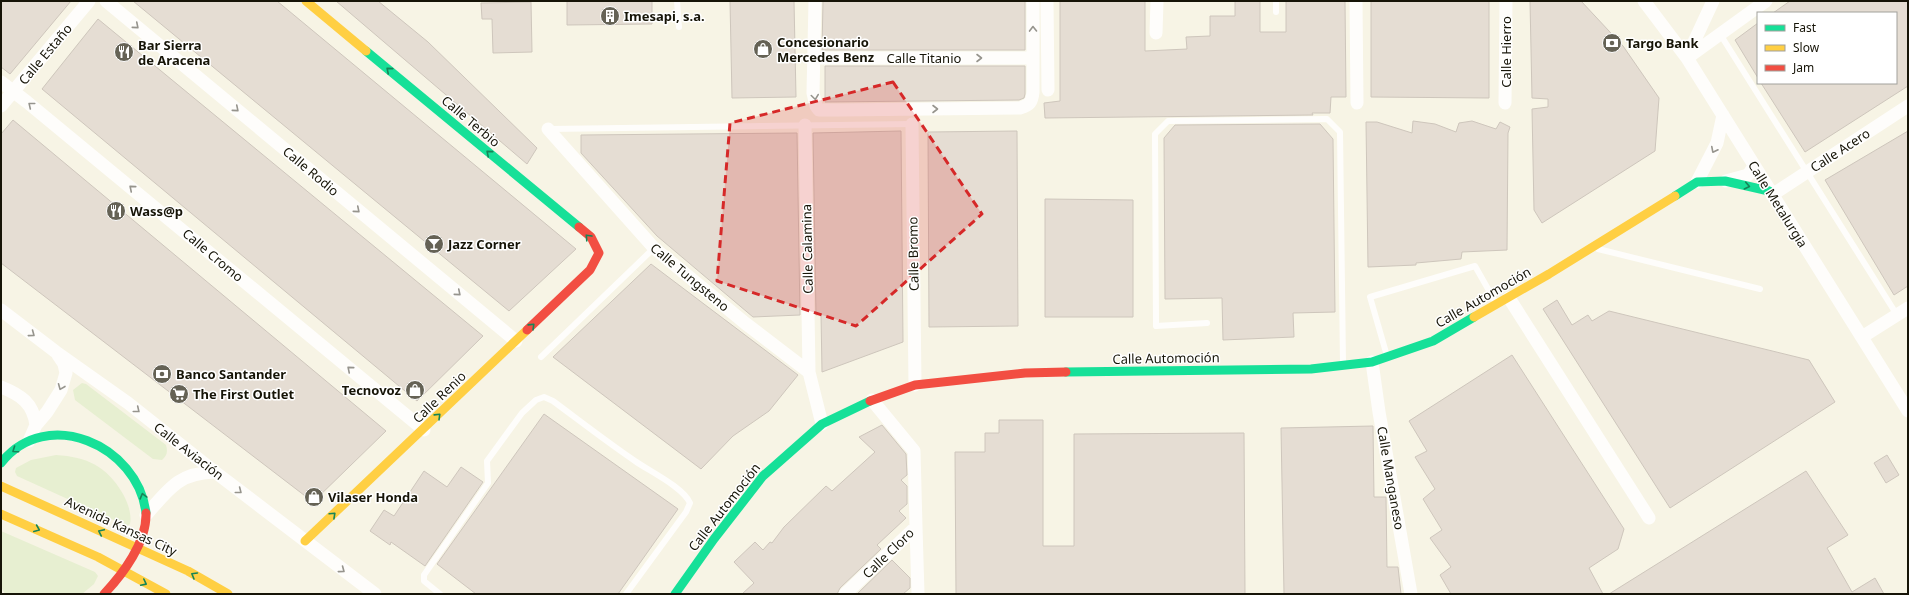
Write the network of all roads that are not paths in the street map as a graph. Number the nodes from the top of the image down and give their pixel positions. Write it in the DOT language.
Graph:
graph roads {
  1 [pos="89,1"];
  2 [pos="106,1"];
  3 [pos="306,1"];
  4 [pos="677,1"];
  5 [pos="815,1"];
  6 [pos="1033,1"];
  7 [pos="1047,1"];
  8 [pos="1157,1"];
  9 [pos="1276,1"];
  10 [pos="1356,1"];
  11 [pos="1506,1"];
  12 [pos="1644,1"];
  13 [pos="1713,1"];
  14 [pos="1766,1"];
  15 [pos="1276,12"];
  16 [pos="679,27"];
  17 [pos="1156,33"];
  18 [pos="1720,34"];
  19 [pos="814,58"];
  20 [pos="1033,58"];
  21 [pos="1687,58"];
  22 [pos="1,82"];
  23 [pos="1048,90"];
  24 [pos="13,92"];
  25 [pos="1357,103"];
  26 [pos="1505,103"];
  27 [pos="1,106"];
  28 [pos="1908,106"];
  29 [pos="1722,115"];
  30 [pos="912,124"];
  31 [pos="805,126"];
  32 [pos="548,129"];
  33 [pos="1754,166"];
  34 [pos="1806,172"];
  35 [pos="1725,181"];
  36 [pos="1697,182"];
  37 [pos="1771,193"];
  38 [pos="1592,247"];
  39 [pos="654,248"];
  40 [pos="590,270"];
  41 [pos="1760,289"];
  42 [pos="1509,298"];
  43 [pos="1496,304"];
  44 [pos="1908,308"];
  45 [pos="1,310"];
  46 [pos="1896,315"];
  47 [pos="1207,323"];
  48 [pos="1862,337"];
  49 [pos="516,341"];
  50 [pos="56,352"];
  51 [pos="541,357"];
  52 [pos="1387,357"];
  53 [pos="1372,362"];
  54 [pos="1343,365"];
  55 [pos="809,372"];
  56 [pos="915,385"];
  57 [pos="1,388"];
  58 [pos="872,400"];
  59 [pos="1908,411"];
  60 [pos="822,424"];
  61 [pos="36,425"];
  62 [pos="424,430"];
  63 [pos="30,441"];
  64 [pos="1,463"];
  65 [pos="215,472"];
  66 [pos="1,486"];
  67 [pos="1,514"];
  68 [pos="146,515"];
  69 [pos="1649,518"];
  70 [pos="916,527"];
  71 [pos="305,541"];
  72 [pos="136,548"];
  73 [pos="122,572"];
  74 [pos="111,592"];
  75 [pos="166,594"];
  76 [pos="228,594"];
  77 [pos="374,594"];
  78 [pos="440,594"];
  79 [pos="626,594"];
  80 [pos="675,594"];
  81 [pos="845,594"];
  82 [pos="918,594"];
  83 [pos="1412,594"];
  1 -- 24 [label="street, Calle Estaño"];
  2 -- 49 [label="street, Calle Rodio, one-way"];
  40 -- 3 [label="street, Calle Terbio, one-way"];
  4 -- 16 [label="lane"];
  5 -- 19 [label="street"];
  20 -- 6 [label="street, one-way"];
  7 -- 23 [label="street"];
  8 -- 17 [label="street"];
  9 -- 15 [label="lane"];
  10 -- 25 [label="street"];
  11 -- 26 [label="street, Calle Hierro"];
  12 -- 21 [label="street, Calle Metalurgia"];
  13 -- 21 [label="street"];
  14 -- 18 [label="street"];
  18 -- 21 [label="street"];
  18 -- 34 [label="lane"];
  19 -- 20 [label="street, Calle Titanio, one-way"];
  19 -- 20 [label="street, one-way"];
  21 -- 29 [label="street, Calle Metalurgia"];
  22 -- 24 [label="street, Calle Cromo"];
  24 -- 27 [label="street, Calle Estaño"];
  62 -- 24 [label="street, Calle Cromo, one-way"];
  28 -- 34 [label="street, Calle Acero"];
  29 -- 33 [label="street, Calle Metalurgia"];
  29 -- 36 [label="street, one-way"];
  30 -- 31 [label="lane"];
  30 -- 56 [label="street, Calle Bromo"];
  31 -- 32 [label="lane"];
  31 -- 55 [label="street, Calle Calamina"];
  32 -- 39 [label="street, Calle Tungsteno"];
  33 -- 35 [label="street"];
  33 -- 37 [label="street, Calle Metalurgia"];
  34 -- 37 [label="street, Calle Acero"];
  34 -- 46 [label="lane"];
  35 -- 36 [label="street"];
  35 -- 37 [label="street, one-way"];
  36 -- 38 [label="street, Calle Automoción"];
  37 -- 48 [label="street, Calle Metalurgia"];
  38 -- 41 [label="lane"];
  38 -- 42 [label="street, Calle Automoción"];
  39 -- 51 [label="lane"];
  39 -- 55 [label="street, Calle Tungsteno"];
  49 -- 40 [label="street, Calle Renio, one-way"];
  42 -- 43 [label="street, Calle Automoción"];
  42 -- 69 [label="street"];
  43 -- 52 [label="street, Calle Automoción"];
  43 -- 52 [label="lane"];
  44 -- 46 [label="street"];
  45 -- 50 [label="street, Calle Aviación, one-way"];
  46 -- 48 [label="street"];
  47 -- 54 [label="lane"];
  48 -- 59 [label="street, Calle Metalurgia"];
  62 -- 49 [label="street, Calle Renio, one-way"];
  50 -- 61 [label="street, one-way"];
  50 -- 65 [label="street, Calle Aviación, one-way"];
  52 -- 53 [label="street, Calle Automoción"];
  53 -- 54 [label="street, Calle Automoción"];
  53 -- 83 [label="street, Calle Manganeso"];
  54 -- 56 [label="street, Calle Automoción"];
  55 -- 60 [label="street"];
  56 -- 58 [label="street, Calle Automoción"];
  57 -- 61 [label="street"];
  58 -- 60 [label="street, Calle Automoción"];
  58 -- 70 [label="street, Calle Cloro"];
  60 -- 80 [label="street, Calle Automoción"];
  61 -- 63 [label="street"];
  71 -- 62 [label="street, Calle Renio, one-way"];
  63 -- 64 [label="street, one-way"];
  68 -- 63 [label="street, one-way"];
  65 -- 68 [label="street"];
  65 -- 71 [label="street, Calle Aviación, one-way"];
  72 -- 66 [label="street, Avenida Kansas City, one-way"];
  67 -- 73 [label="street, one-way"];
  68 -- 72 [label="street"];
  70 -- 81 [label="street, Calle Cloro"];
  70 -- 82 [label="street"];
  71 -- 77 [label="street, Calle Aviación, one-way"];
  72 -- 73 [label="street"];
  76 -- 72 [label="street, Avenida Kansas City, one-way"];
  73 -- 74 [label="street"];
  73 -- 75 [label="street, one-way"];
  78 -- 79 [label="lane"];
}
